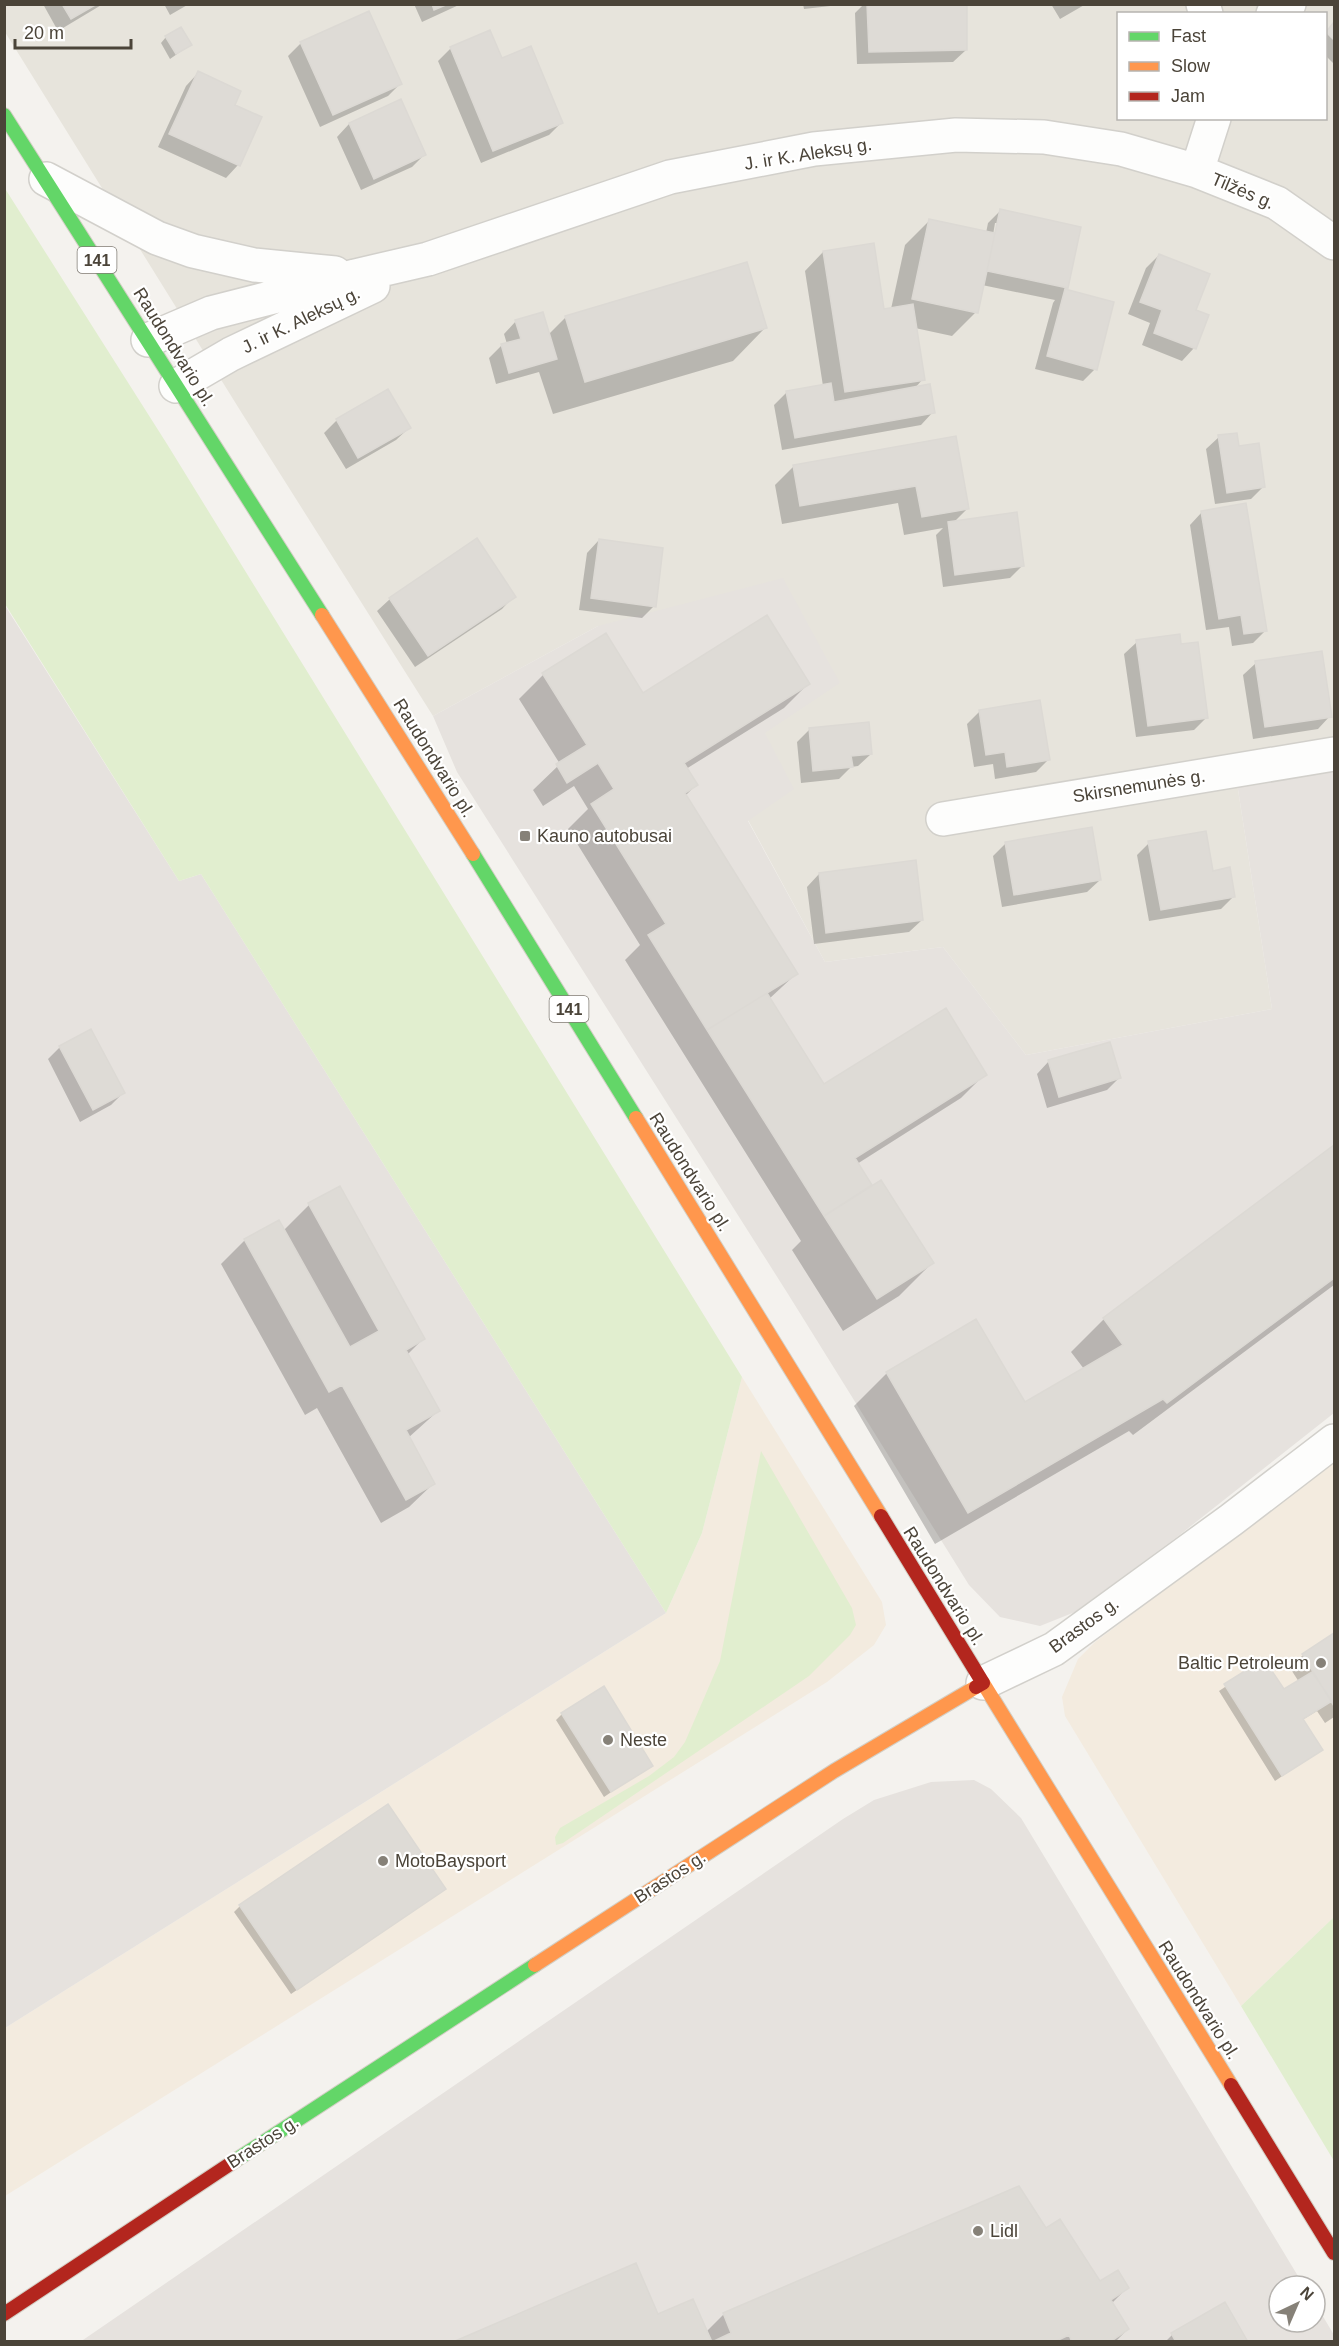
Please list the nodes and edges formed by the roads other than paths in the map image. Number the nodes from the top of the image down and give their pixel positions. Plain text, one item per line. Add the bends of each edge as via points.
1 (1289, 4) edge
2 (1276, 12) edge
3 (4, 115) edge
4 (1213, 120) edge
5 (1197, 171) junction
6 (46, 179) junction
7 (1335, 243) edge
8 (428, 259) junction
9 (355, 276) junction
10 (148, 340) junction
11 (176, 386) junction
12 (1335, 754) edge
13 (943, 819) dead end
14 (1335, 1441) edge
15 (983, 1683) junction
16 (1335, 2253) edge
17 (4, 2314) edge

1 - 2 street
3 - 6 main road, Raudondvario pl. / 141
4 - 5 street, Tilžės g.
5 - 7 street, Tilžės g. via 1277,203
5 - 8 street, J. ir K. Aleksų g. via 1121,149 1044,137 956,135 814,149 670,177
6 - 9 street, J. ir K. Aleksų g. via 157,238 193,251 254,265
6 - 10 main road, Raudondvario pl. / 141
8 - 9 street, J. ir K. Aleksų g.
8 - 11 street, J. ir K. Aleksų g. via 231,354
9 - 10 street, J. ir K. Aleksų g. via 211,313
10 - 11 main road, Raudondvario pl. / 141
11 - 15 main road, Raudondvario pl. / 141 via 450,816
12 - 13 street, Skirsnemunės g.
14 - 15 street, Brastos g. via 1054,1649
15 - 16 main road, Raudondvario pl. / 141
15 - 17 main road, Brastos g. via 906,1725 780,1806

